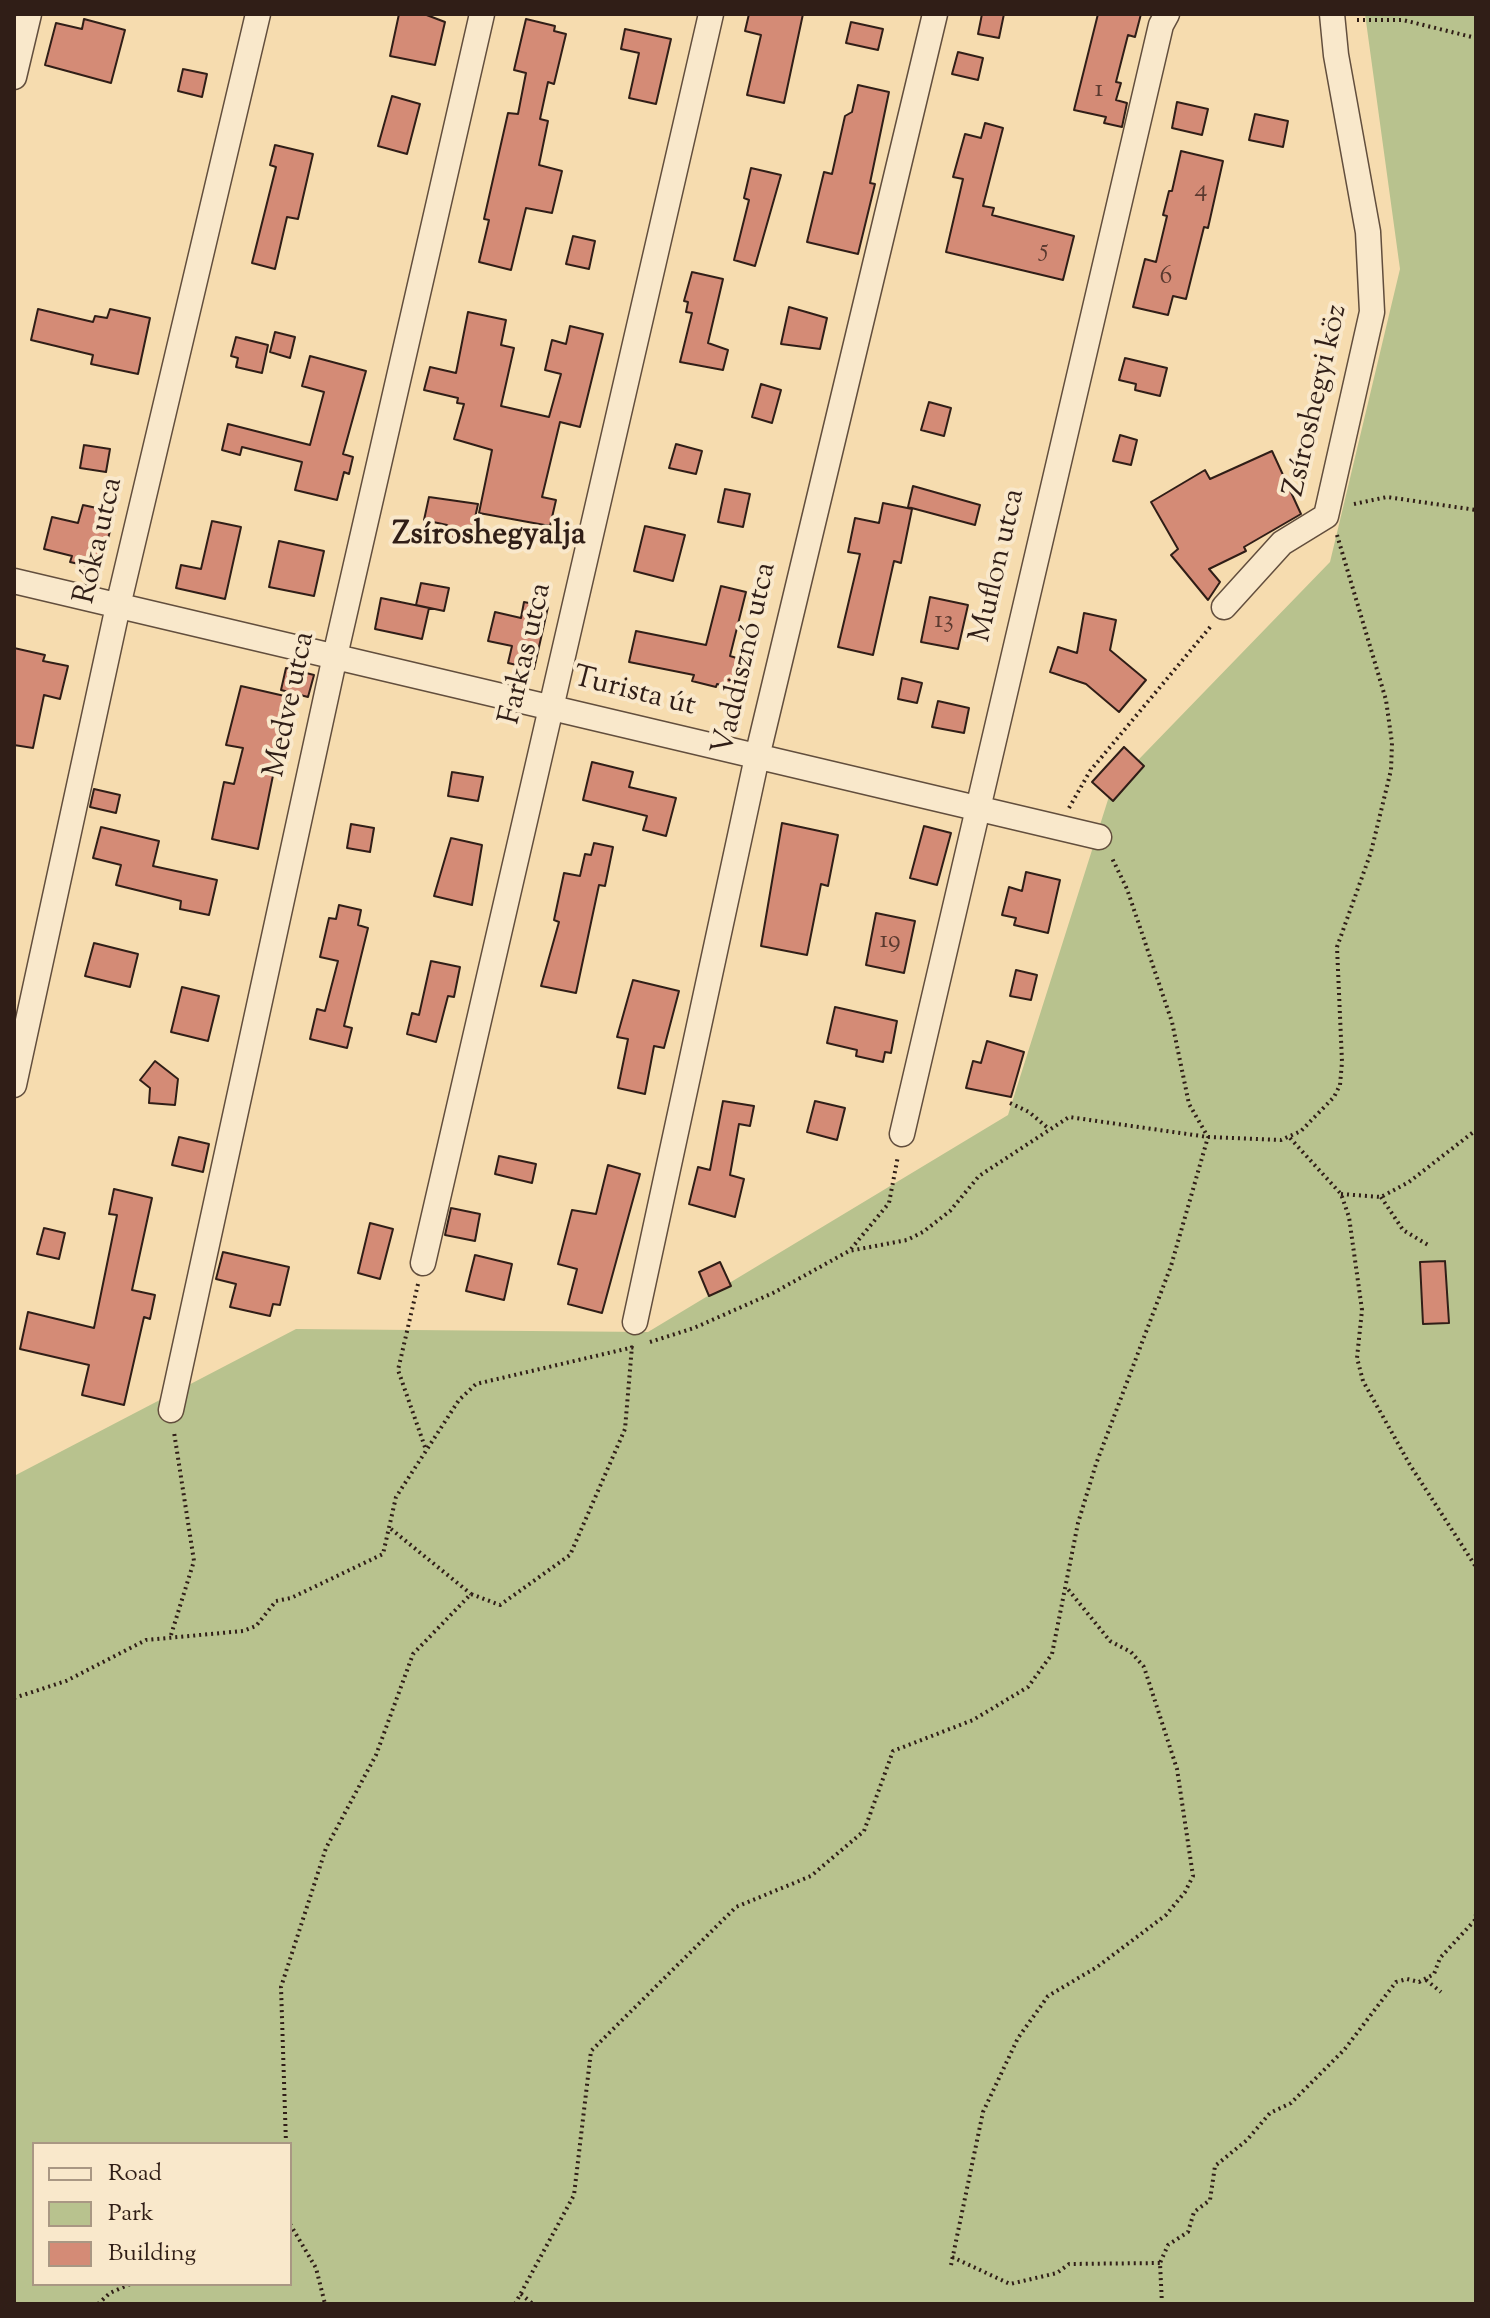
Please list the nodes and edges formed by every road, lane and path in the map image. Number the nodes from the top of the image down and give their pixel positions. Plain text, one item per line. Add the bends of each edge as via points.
1 (29, 14) edge
2 (258, 14) edge
3 (482, 14) edge
4 (711, 14) edge
5 (935, 14) edge
6 (1167, 14) edge
7 (1332, 17) edge
8 (1476, 38) edge
9 (14, 77) edge
10 (1476, 510) edge
11 (1327, 513) junction
12 (14, 581) edge
13 (118, 606) junction
14 (1224, 607) joint
15 (335, 656) junction
16 (549, 706) junction
17 (757, 757) junction
18 (976, 808) junction
19 (1058, 827) junction
20 (1099, 837) joint
21 (14, 1085) edge
22 (1010, 1103) dead end
23 (1049, 1129) junction
24 (1476, 1130) edge
25 (902, 1134) joint
26 (1208, 1137) junction
27 (1290, 1138) junction
28 (1341, 1194) junction
29 (1381, 1197) junction
30 (1428, 1245) dead end
31 (849, 1251) junction
32 (423, 1263) joint
33 (635, 1322) joint
34 (631, 1348) junction
35 (171, 1410) joint
36 (426, 1450) junction
37 (391, 1529) junction
38 (1476, 1567) edge
39 (1067, 1588) junction
40 (471, 1594) junction
41 (171, 1636) junction
42 (14, 1698) edge
43 (1476, 1914) edge
44 (1426, 1980) junction
45 (1441, 1992) dead end
46 (286, 2142) edge
47 (292, 2227) edge
48 (952, 2257) junction
49 (1160, 2263) junction
50 (951, 2265) dead end
51 (126, 2286) edge
52 (521, 2294) junction
53 (98, 2304) edge
54 (325, 2304) edge
55 (515, 2304) edge
56 (533, 2304) edge
57 (1162, 2304) edge

1 - 9 street
2 - 13 street, Róka utca
3 - 15 street, Medve utca
4 - 16 street, Farkas utca
5 - 17 street, Vaddisznó utca
6 - 18 street, Muflon utca
7 - 8 path via 1403,20
7 - 11 street, Zsíroshegyi köz via 1368,232 1374,302
10 - 11 path via 1387,497
11 - 14 street, Zsíroshegyi köz via 1282,543
11 - 27 path via 1346,554 1386,700 1392,755 1371,852 1336,955 1340,1085 1322,1111
12 - 13 street, Turista út
13 - 15 street, Turista út
13 - 21 street, Róka utca
14 - 19 path via 1190,656 1090,771
15 - 16 street, Turista út
15 - 35 street, Medve utca
16 - 17 street, Turista út
16 - 32 street, Farkas utca
17 - 18 street, Turista út
17 - 33 street, Vaddisznó utca
18 - 19 street, Turista út
18 - 25 street, Muflon utca
19 - 20 street, Turista út
20 - 26 path via 1127,889 1172,1022 1189,1104
22 - 23 path
23 - 26 path via 1069,1117
23 - 31 path via 979,1176 950,1211 923,1232
24 - 29 path
25 - 31 path via 889,1203
26 - 27 path
26 - 39 path via 1171,1266 1096,1464 1078,1523
27 - 28 path
28 - 29 path
28 - 38 path via 1358,1264 1362,1310 1357,1358 1363,1381
29 - 30 path via 1403,1230
31 - 34 path via 720,1316
32 - 36 path via 398,1370
33 - 34 path
34 - 36 path via 476,1384
34 - 40 path via 625,1429 570,1555 500,1605
35 - 41 path via 194,1561
36 - 37 path via 396,1497
37 - 40 path
37 - 41 path via 383,1554 276,1601 256,1626
39 - 48 path via 1110,1641 1131,1652 1144,1667 1177,1769 1193,1876 1166,1915 1048,1996 1018,2038 983,2112
39 - 52 path via 1052,1654 1028,1687 973,1720 893,1751 864,1831 811,1876 736,1907 591,2051 574,2195
40 - 46 path via 413,1654 376,1755 326,1848 281,1987
41 - 42 path via 146,1640 66,1681
43 - 44 path
44 - 45 path
44 - 49 path via 1396,1982 1344,2050 1215,2166 1210,2200 1194,2212 1188,2232 1168,2245
47 - 54 path via 316,2268
48 - 49 path via 1010,2284 1057,2273 1069,2264
48 - 50 path
49 - 57 path
51 - 53 path
52 - 55 path
52 - 56 path

